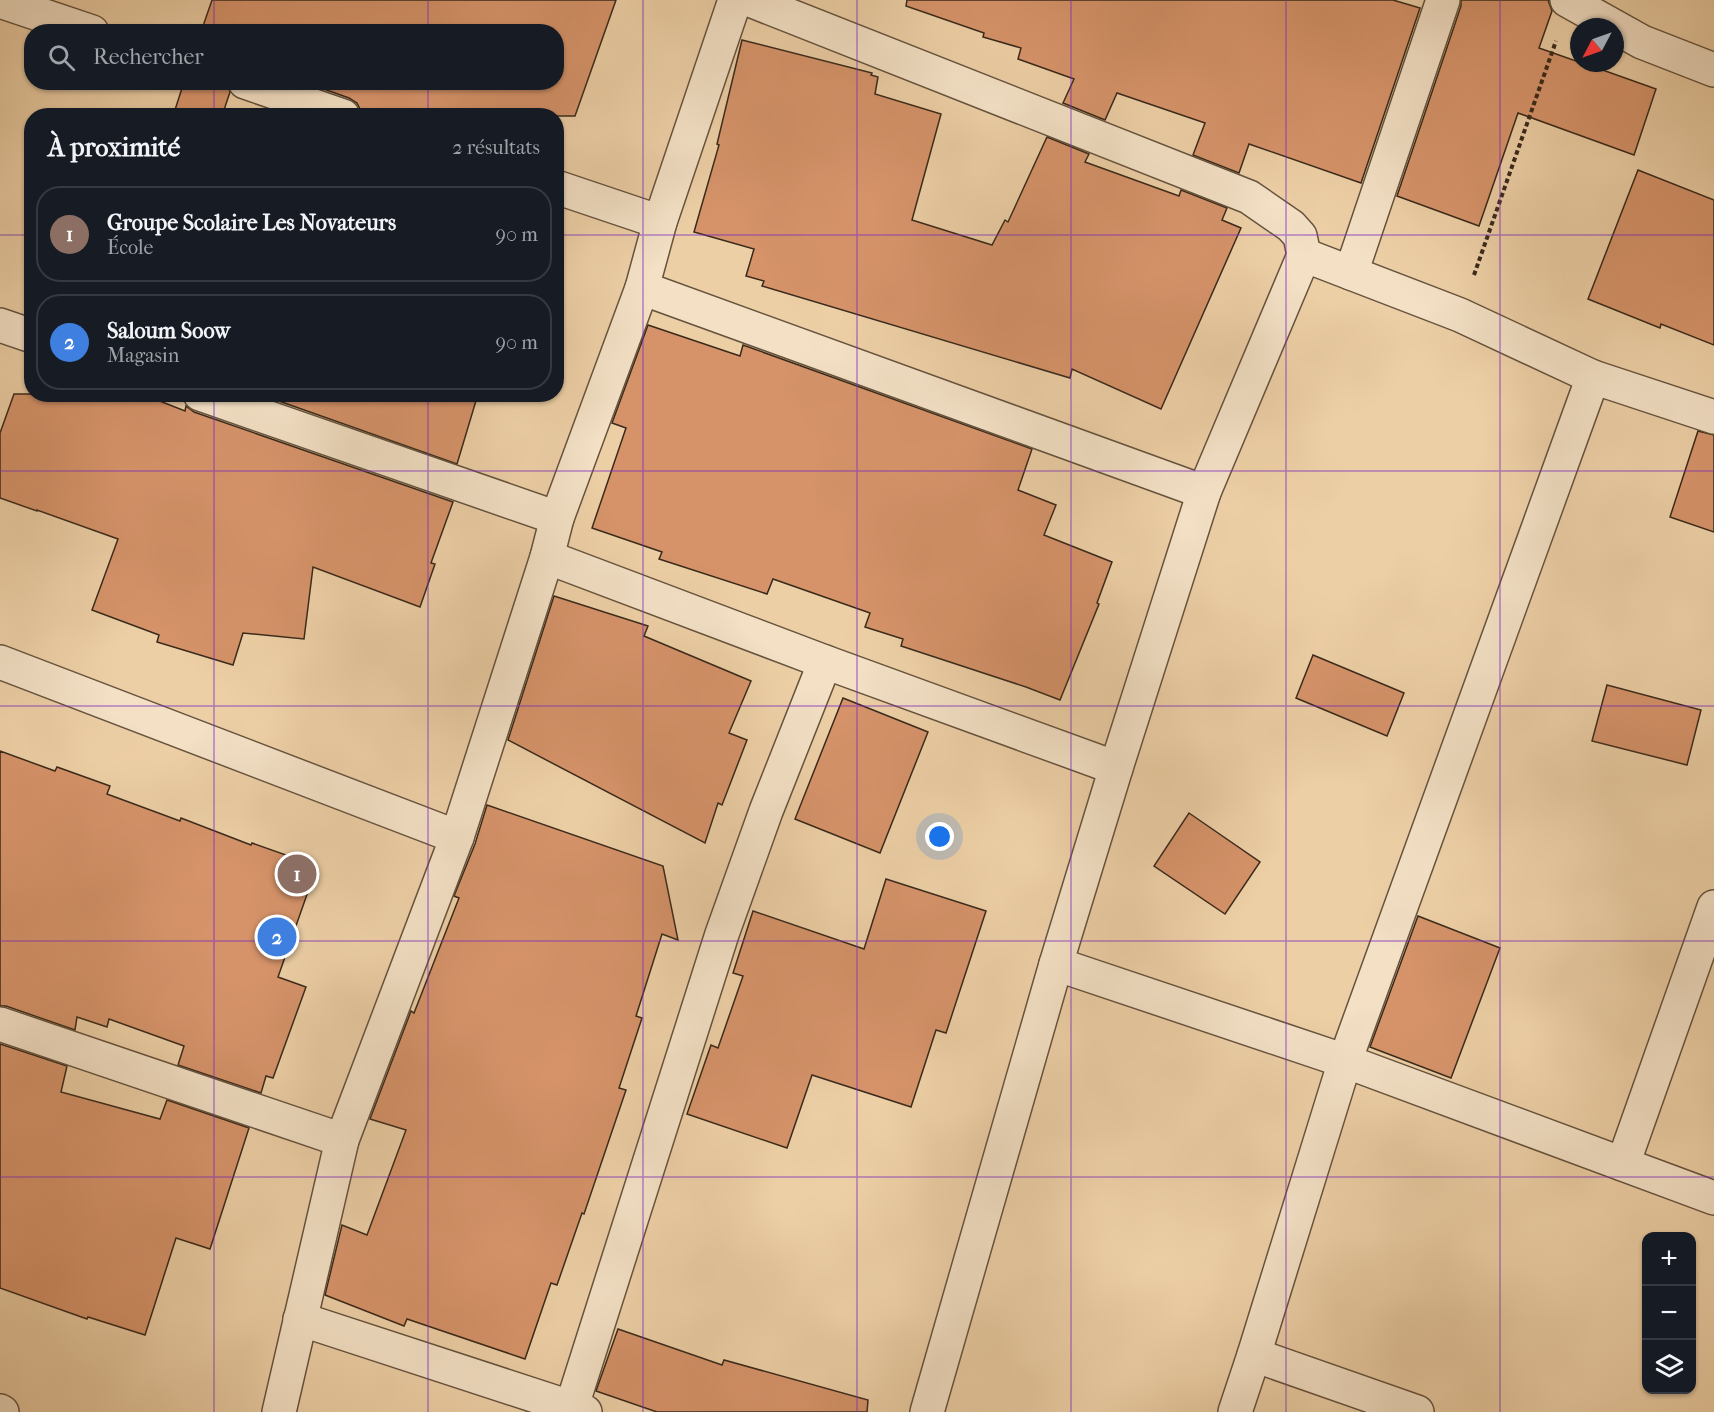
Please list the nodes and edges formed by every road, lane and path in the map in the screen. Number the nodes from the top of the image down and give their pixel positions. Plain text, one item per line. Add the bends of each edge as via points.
1 (735, 0) edge
2 (750, 0) edge
3 (1443, 0) edge
4 (0, 1) edge
5 (1568, 1) edge
6 (68, 24) edge
7 (1714, 70) edge
8 (268, 90) edge
9 (320, 108) edge
10 (564, 190) edge
11 (660, 222) junction
12 (1304, 255) junction
13 (1351, 273) junction
14 (642, 288) junction
15 (1460, 315) junction
16 (0, 326) edge
17 (24, 334) edge
18 (1593, 377) junction
19 (223, 402) edge
20 (1714, 417) edge
21 (1204, 492) junction
22 (557, 518) junction
23 (547, 557) junction
24 (0, 662) edge
25 (825, 662) junction
26 (1116, 768) junction
27 (457, 837) junction
28 (1714, 907) edge
29 (1056, 964) junction
30 (0, 1024) edge
31 (1345, 1061) junction
32 (342, 1140) junction
33 (1623, 1164) junction
34 (1714, 1198) edge
35 (300, 1319) junction
36 (1254, 1355) junction
37 (576, 1410) edge
38 (279, 1412) edge
39 (927, 1412) edge
40 (1235, 1412) edge
41 (1418, 1412) edge

1 - 11 street
2 - 12 street via 1249,197 1291,225 1300,236
3 - 13 street
4 - 6 street
5 - 7 street via 1642,42
5 - 15 path
8 - 9 street
10 - 11 street
11 - 14 street
12 - 13 street
12 - 21 street
13 - 15 street
14 - 21 street
14 - 22 street
15 - 18 street
16 - 17 street
18 - 20 street
18 - 31 street
19 - 22 street
21 - 26 street
22 - 23 street
23 - 25 street
23 - 27 street
24 - 27 street
25 - 26 street
25 - 37 street via 722,934
26 - 29 street
27 - 32 street
28 - 33 street
29 - 31 street
29 - 39 street
30 - 32 street
31 - 33 street
31 - 36 street
32 - 35 street
33 - 34 street
35 - 37 street
35 - 38 street
36 - 40 street
36 - 41 street

